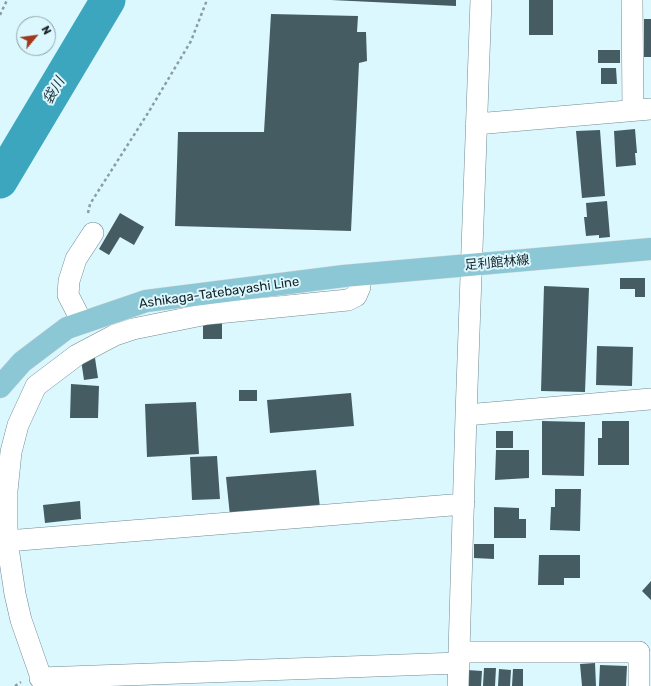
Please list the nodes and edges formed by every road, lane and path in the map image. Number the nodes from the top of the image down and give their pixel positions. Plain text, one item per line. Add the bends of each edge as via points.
1 (7, 0) edge
2 (207, 0) edge
3 (481, 0) edge
4 (632, 0) edge
5 (0, 14) edge
6 (642, 109) edge
7 (476, 124) junction
8 (93, 233) joint
9 (651, 249) edge
10 (472, 266) junction
11 (359, 275) junction
12 (82, 322) junction
13 (0, 387) edge
14 (651, 399) edge
15 (466, 415) junction
16 (464, 504) junction
17 (7, 541) junction
18 (460, 658) junction
19 (34, 682) edge
20 (15, 686) edge
21 (458, 686) edge
22 (639, 686) edge

1 - 5 path
2 - 8 path via 190,41 90,204 89,224
3 - 7 street
4 - 6 street
6 - 7 street
7 - 10 street
8 - 12 street via 76,259 69,281 68,295
9 - 10 main road, 足利館林線
10 - 11 main road, 足利館林線
10 - 15 street
11 - 12 main road, 足利館林線 via 146,301
11 - 17 street via 360,287 356,296 348,300 207,314 153,324 115,335 77,355 36,386 18,425 11,452 7,491
12 - 13 main road via 67,328 22,362
14 - 15 street
15 - 16 street
16 - 17 street
16 - 18 street
17 - 19 street via 16,601
18 - 19 street
18 - 21 street
18 - 22 street via 639,652
19 - 20 path

